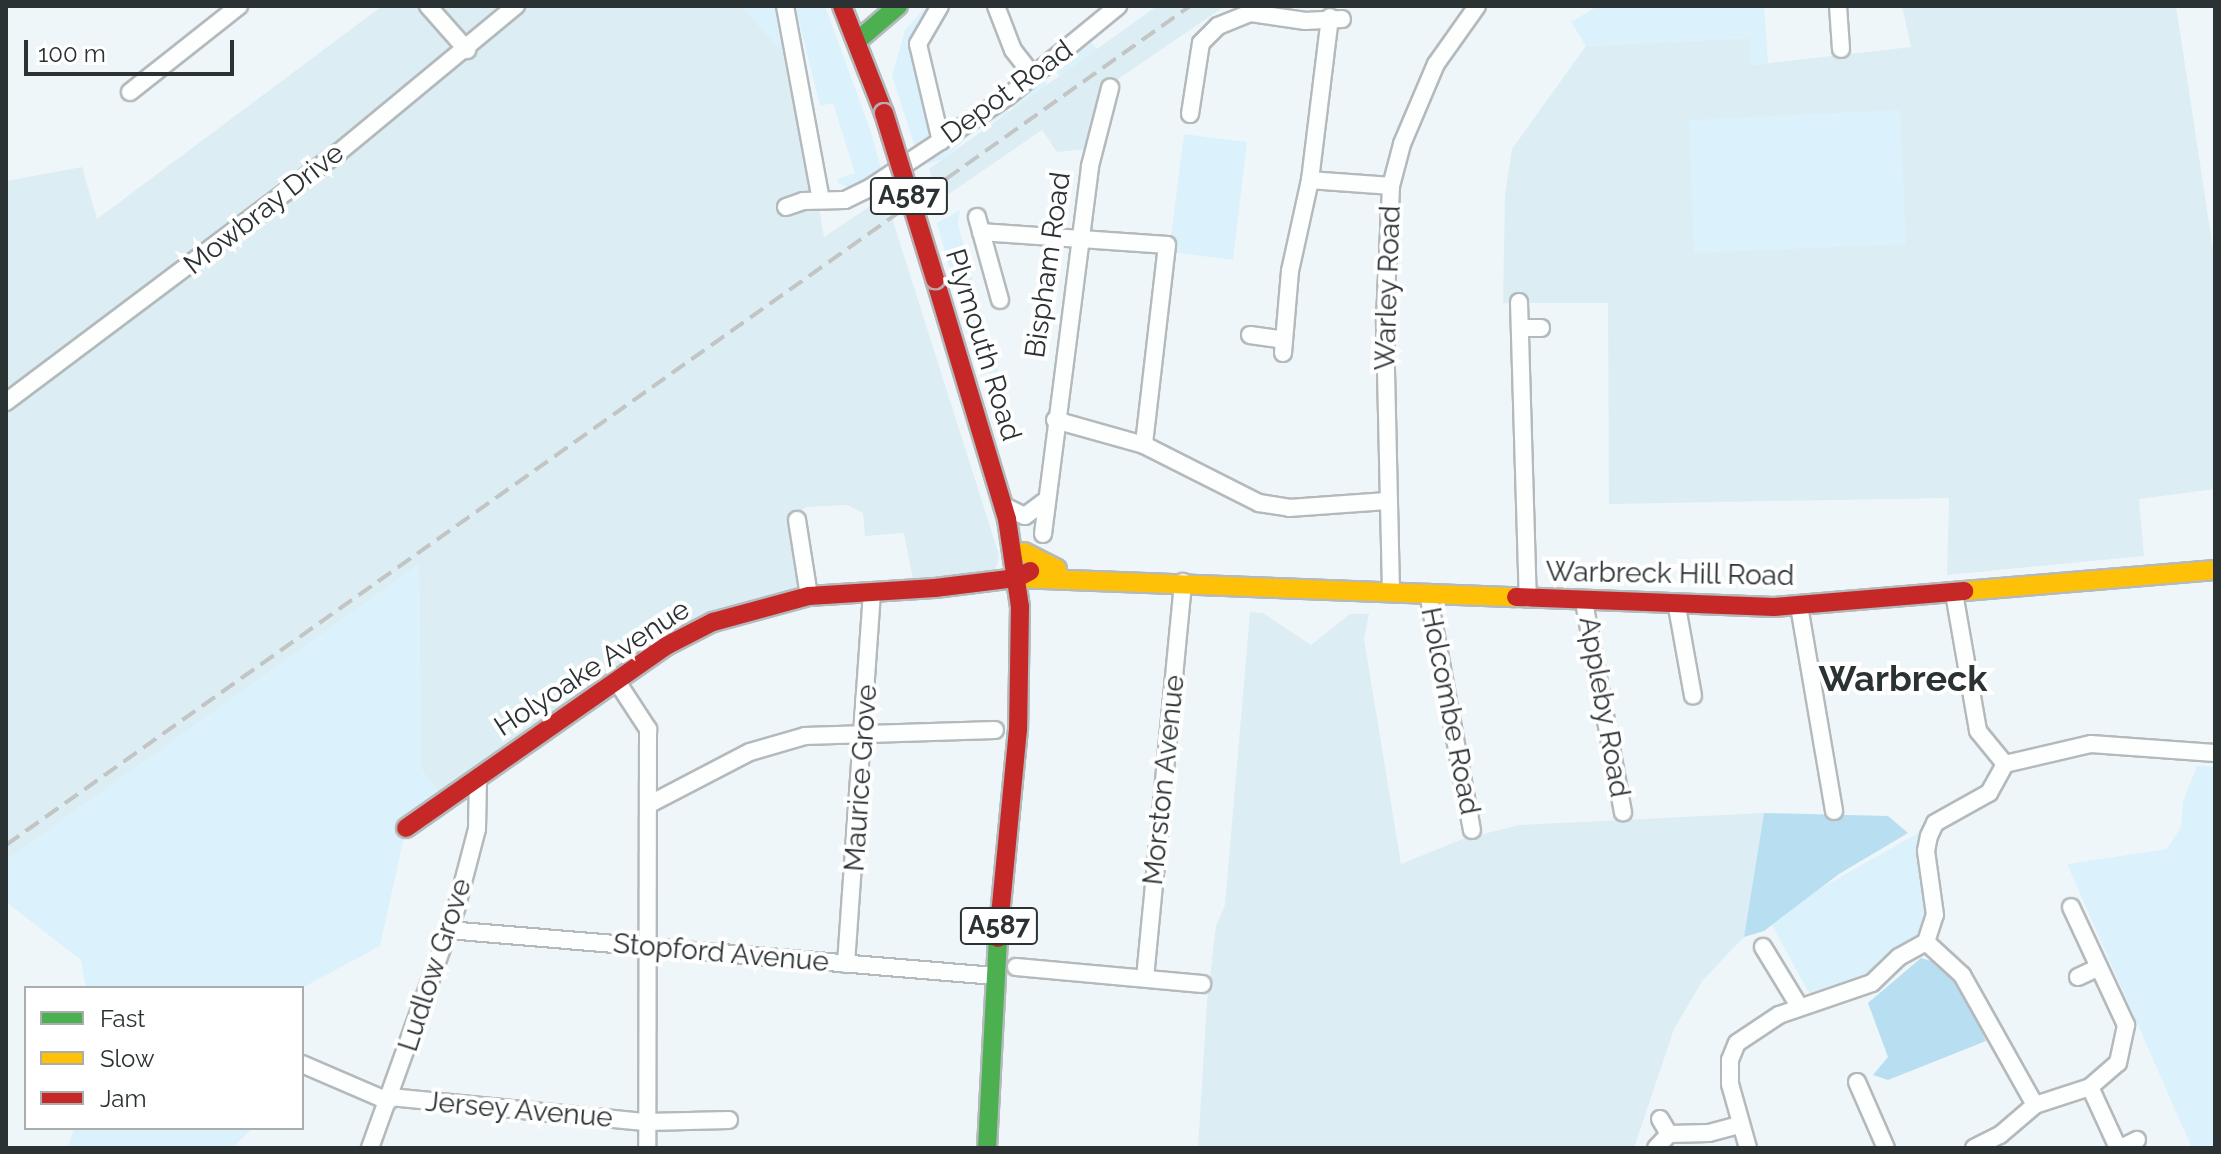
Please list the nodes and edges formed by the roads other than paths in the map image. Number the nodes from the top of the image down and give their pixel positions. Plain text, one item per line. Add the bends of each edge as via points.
1 (239, 6) edge
2 (428, 6) edge
3 (516, 6) edge
4 (785, 6) edge
5 (842, 6) edge
6 (898, 6) edge
7 (940, 6) edge
8 (996, 6) edge
9 (1118, 6) edge
10 (1477, 6) edge
11 (1838, 6) edge
12 (1253, 10) edge
13 (882, 23) junction
14 (857, 41) junction
15 (1841, 49) dead end
16 (467, 50) junction
17 (1196, 60) junction
18 (1214, 63) dead end
19 (869, 68) junction
20 (1031, 73) junction
21 (1110, 88) dead end
22 (130, 92) dead end
23 (1190, 114) dead end
24 (941, 141) junction
25 (1310, 180) junction
26 (1391, 186) junction
27 (821, 200) junction
28 (786, 207) dead end
29 (1080, 240) junction
30 (1000, 300) dead end
31 (1519, 302) dead end
32 (1520, 328) junction
33 (1541, 328) dead end
34 (1250, 335) dead end
35 (6, 402) edge
36 (1055, 420) junction
37 (1144, 445) junction
38 (1046, 500) junction
39 (1387, 501) junction
40 (1004, 512) junction
41 (797, 520) dead end
42 (1043, 534) dead end
43 (1024, 552) junction
44 (1057, 569) junction
45 (2215, 570) edge
46 (1028, 577) junction
47 (1123, 580) junction
48 (1183, 582) junction
49 (1391, 591) junction
50 (872, 593) junction
51 (1428, 593) junction
52 (1954, 593) junction
53 (809, 596) junction
54 (1528, 599) junction
55 (1584, 602) junction
56 (1799, 606) junction
57 (1677, 607) junction
58 (616, 680) junction
59 (1693, 696) dead end
60 (995, 730) dead end
61 (866, 733) junction
62 (2215, 753) edge
63 (2005, 764) junction
64 (478, 777) junction
65 (648, 805) junction
66 (1834, 811) dead end
67 (1623, 812) dead end
68 (406, 828) dead end
69 (1472, 830) dead end
70 (2071, 907) dead end
71 (448, 930) junction
72 (1926, 942) junction
73 (647, 947) junction
74 (1763, 947) dead end
75 (846, 964) junction
76 (1016, 967) dead end
77 (2099, 967) junction
78 (995, 976) junction
79 (2078, 977) dead end
80 (1145, 978) junction
81 (1202, 984) dead end
82 (1799, 1006) junction
83 (304, 1065) edge
84 (1857, 1082) dead end
85 (2090, 1087) junction
86 (389, 1099) junction
87 (2035, 1105) junction
88 (1660, 1119) dead end
89 (729, 1120) dead end
90 (647, 1122) junction
91 (1738, 1125) junction
92 (1669, 1134) junction
93 (2137, 1140) dead end
94 (370, 1148) edge
95 (647, 1148) edge
96 (987, 1148) edge
97 (1656, 1148) edge
98 (1748, 1148) edge
99 (1886, 1148) edge
100 (1974, 1148) edge
101 (2120, 1148) edge

1 - 22 street
2 - 16 street
3 - 16 street, Mowbray Drive
4 - 27 street
5 - 14 main road, Plymouth Road / A587
6 - 13 main road
7 - 24 street via 918,44
8 - 20 street via 1013,50
9 - 20 street, Depot Road via 1098,27
10 - 26 street, Warley Road via 1436,64 1402,144
11 - 15 street
12 - 17 street via 1207,34
12 - 25 street via 1305,21 1336,18
13 - 14 main road
13 - 19 main road
14 - 19 main road, Plymouth Road / A587
16 - 35 street, Mowbray Drive
17 - 18 street
17 - 23 street
19 - 40 main road, Plymouth Road / A587, bridge
20 - 24 street, Depot Road via 1007,97
21 - 29 street, Bispham Road via 1090,166
24 - 27 street, Depot Road via 868,189 845,200
25 - 26 street
25 - 34 street via 1294,244 1284,346
26 - 39 street, Warley Road via 1385,269
27 - 28 street, Depot Road
29 - 30 street via 979,224
29 - 36 street, Bispham Road
29 - 37 street via 1167,245
31 - 32 street
32 - 33 street
32 - 54 street
36 - 37 street
36 - 38 street, Bispham Road
37 - 39 street via 1259,503 1289,508
38 - 40 street via 1025,516
38 - 42 street, Bispham Road
39 - 49 street, Warley Road
40 - 43 main road, Plymouth Road / A587
40 - 46 main road, Plymouth Road / A587
41 - 53 street
43 - 44 main road
43 - 46 main road, Plymouth Road / A587
44 - 46 main road, Warbreck Hill Road
44 - 47 main road, Warbreck Hill Road
45 - 52 main road, Warbreck Hill Road
46 - 47 main road, Warbreck Hill Road
46 - 50 main road, Holyoake Avenue
46 - 78 main road, A587
47 - 48 main road, Warbreck Hill Road
48 - 49 main road, Warbreck Hill Road
48 - 80 street, Morston Avenue
49 - 51 main road, Warbreck Hill Road
50 - 53 main road, Holyoake Avenue
50 - 61 street, Maurice Grove
51 - 54 main road, Warbreck Hill Road
51 - 69 street, Holcombe Road
52 - 56 main road, Warbreck Hill Road
52 - 63 street via 1978,731
53 - 58 main road, Holyoake Avenue via 712,622
54 - 55 main road, Warbreck Hill Road
55 - 57 main road, Warbreck Hill Road
55 - 67 street, Appleby Road
56 - 57 main road, Warbreck Hill Road
56 - 66 street
57 - 59 street
58 - 64 main road, Holyoake Avenue
58 - 65 street via 648,729
60 - 61 street
61 - 65 street via 805,736 750,752
61 - 75 street, Maurice Grove
62 - 63 street via 2091,744
63 - 72 street via 1989,793 1935,823 1929,836 1935,915
64 - 68 main road, Holyoake Avenue
64 - 71 street, Ludlow Grove via 477,829
65 - 73 street
70 - 77 street
71 - 73 street, Stopford Avenue
71 - 86 street, Ludlow Grove
72 - 82 street via 1899,957 1872,983
72 - 87 street via 1962,975
73 - 75 street, Stopford Avenue
73 - 90 street
74 - 82 street
75 - 78 street, Stopford Avenue
76 - 80 street
77 - 79 street
77 - 85 street via 2127,1037 2115,1069
78 - 96 main road, A587
80 - 81 street
82 - 91 street via 1751,1030 1733,1050 1730,1084
83 - 86 street, Jersey Avenue
84 - 99 street
85 - 87 street
85 - 101 street
86 - 90 street, Jersey Avenue
86 - 94 street, Ludlow Grove
87 - 100 street via 2000,1135
88 - 92 street
89 - 90 street, Jersey Avenue
90 - 95 street
91 - 92 street via 1709,1133
91 - 98 street
92 - 97 street
93 - 101 street

